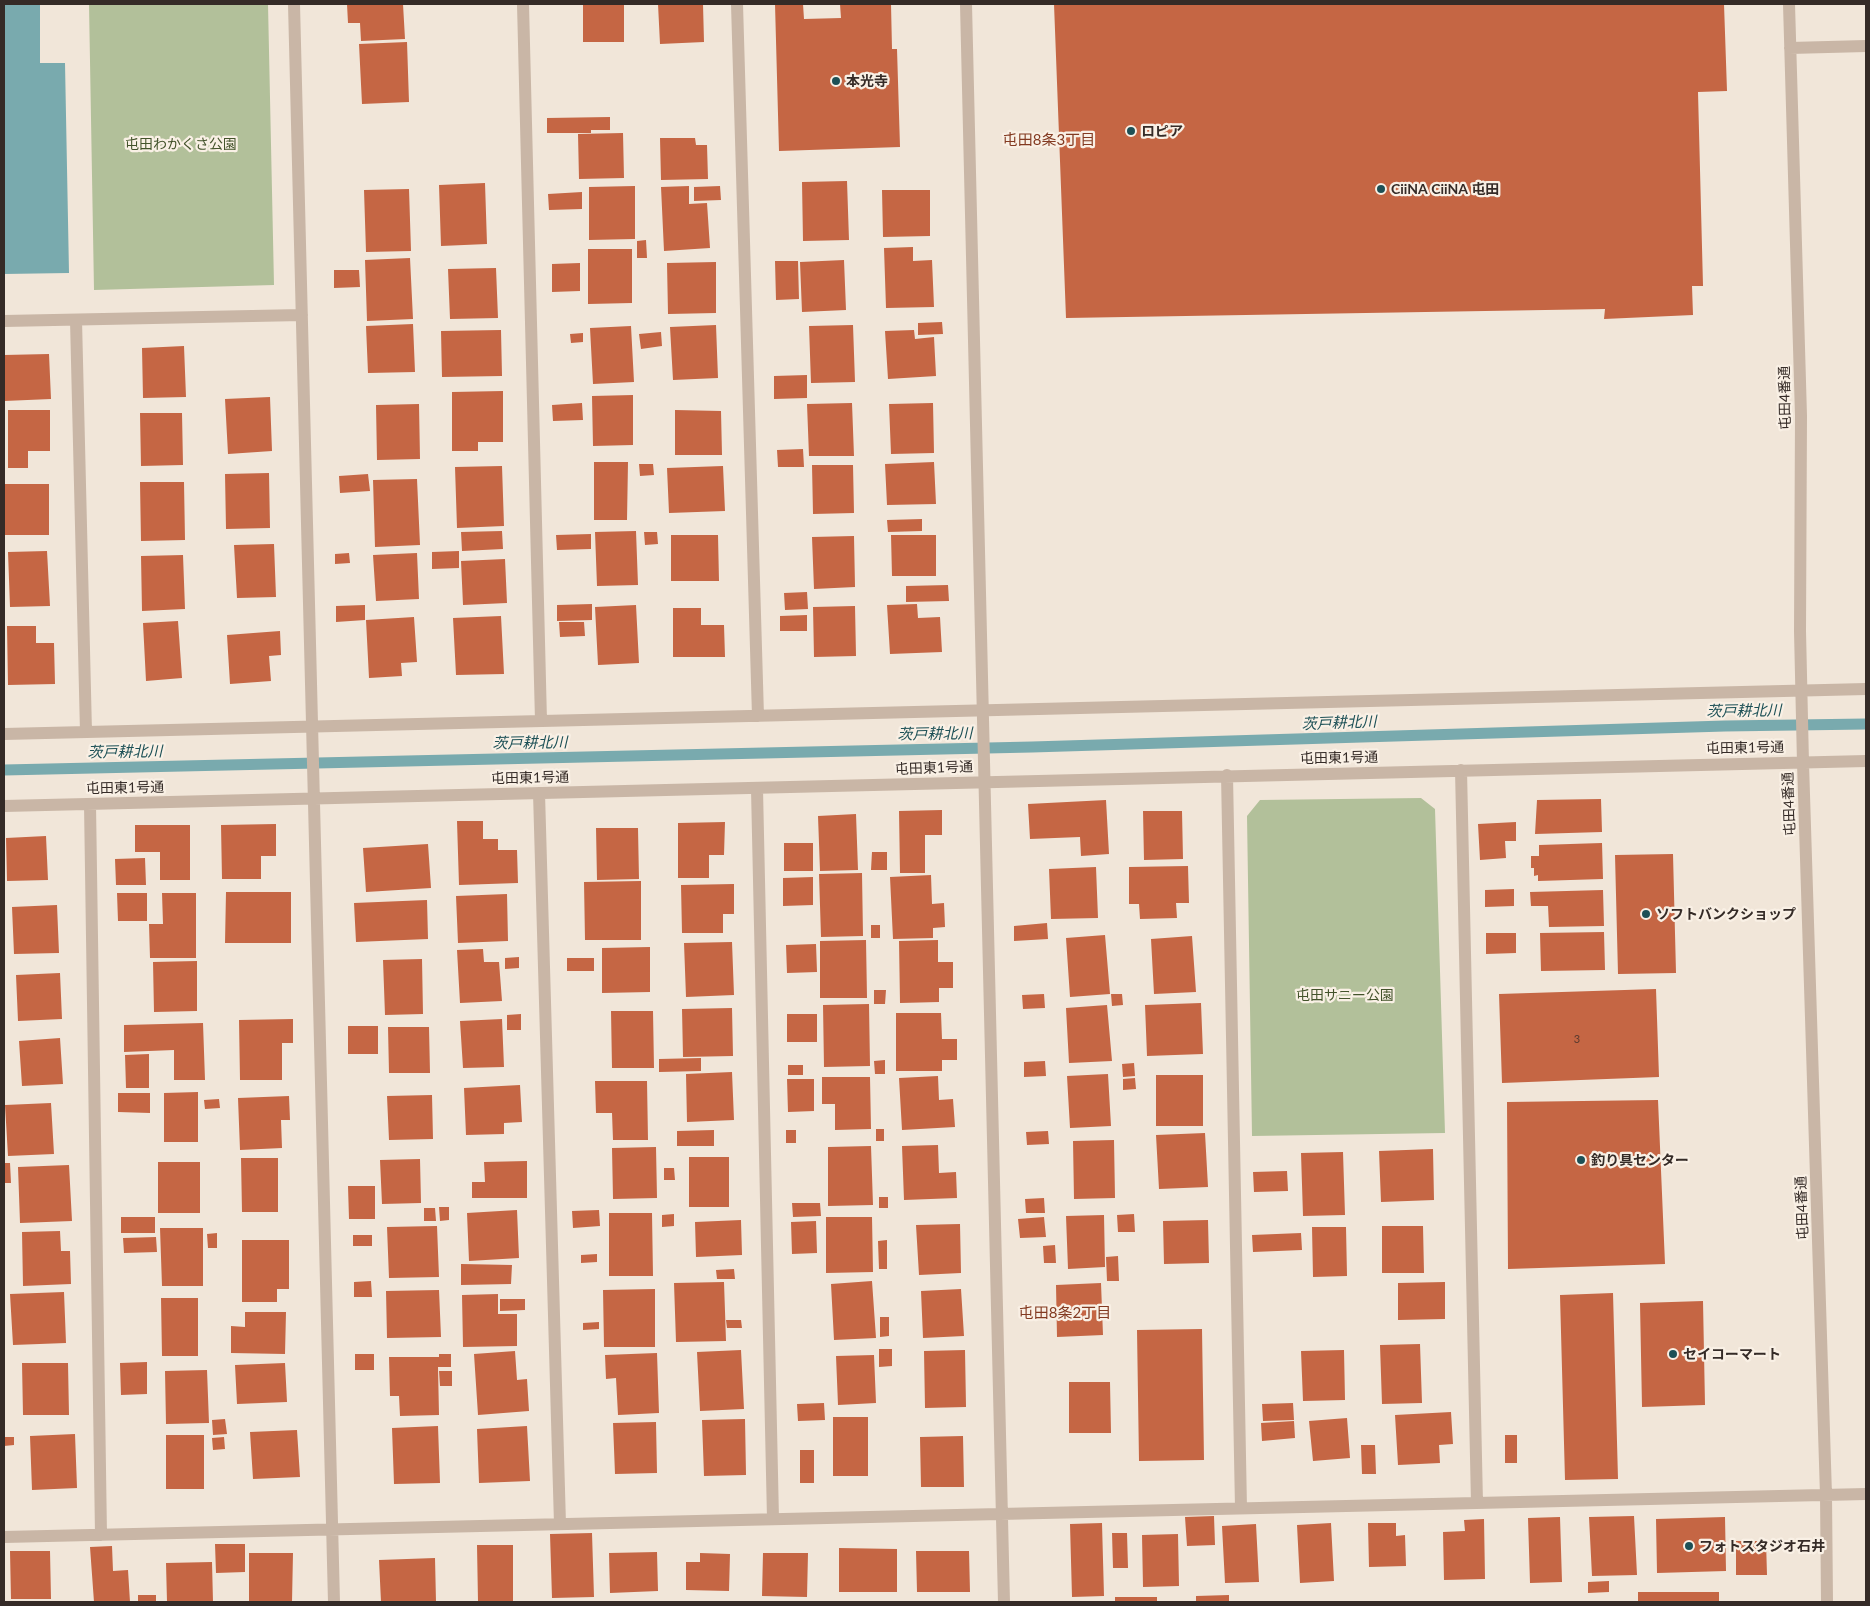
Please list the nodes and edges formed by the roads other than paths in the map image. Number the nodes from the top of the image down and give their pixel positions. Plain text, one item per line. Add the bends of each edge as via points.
1 (294, 4) edge
2 (523, 4) edge
3 (737, 4) edge
4 (966, 4) edge
5 (1789, 4) edge
6 (1866, 46) edge
7 (1790, 48) junction
8 (302, 315) junction
9 (76, 320) junction
10 (4, 321) edge
11 (1866, 689) edge
12 (1802, 691) junction
13 (984, 710) junction
14 (758, 716) junction
15 (541, 721) junction
16 (312, 726) junction
17 (86, 732) junction
18 (4, 734) edge
19 (1866, 761) edge
20 (1803, 763) junction
21 (1461, 770) junction
22 (1227, 776) junction
23 (986, 781) junction
24 (758, 789) junction
25 (539, 793) junction
26 (314, 798) junction
27 (90, 804) junction
28 (4, 806) edge
29 (1866, 1494) edge
30 (1826, 1495) junction
31 (1477, 1503) junction
32 (1241, 1508) junction
33 (1002, 1514) junction
34 (773, 1519) junction
35 (560, 1524) junction
36 (332, 1529) junction
37 (101, 1535) junction
38 (4, 1537) edge
39 (334, 1602) edge
40 (1004, 1602) edge
41 (1827, 1602) edge

1 - 8 street
2 - 15 street
3 - 14 street
4 - 13 street
5 - 7 street, 屯田4番通
6 - 7 street
7 - 12 street, 屯田4番通 via 1801,416
8 - 9 street
8 - 16 street
9 - 10 street
9 - 17 street
11 - 12 street
12 - 13 street
12 - 20 street, 屯田4番通
13 - 14 street
13 - 23 street
14 - 15 street
15 - 16 street
16 - 17 street
16 - 26 street
17 - 18 street
19 - 20 street, 屯田東1号通
20 - 21 street, 屯田東1号通
20 - 30 street, 屯田4番通
21 - 22 street, 屯田東1号通
21 - 31 street
22 - 23 street, 屯田東1号通
22 - 32 street
23 - 24 street, 屯田東1号通
23 - 33 street
24 - 25 street, 屯田東1号通
24 - 34 street
25 - 26 street, 屯田東1号通
25 - 35 street
26 - 27 street, 屯田東1号通
26 - 36 street
27 - 28 street, 屯田東1号通
27 - 37 street
29 - 30 street
30 - 31 street
30 - 41 street, 屯田4番通
31 - 32 street
32 - 33 street
33 - 34 street
33 - 40 street
34 - 35 street
35 - 36 street
36 - 37 street
36 - 39 street
37 - 38 street

